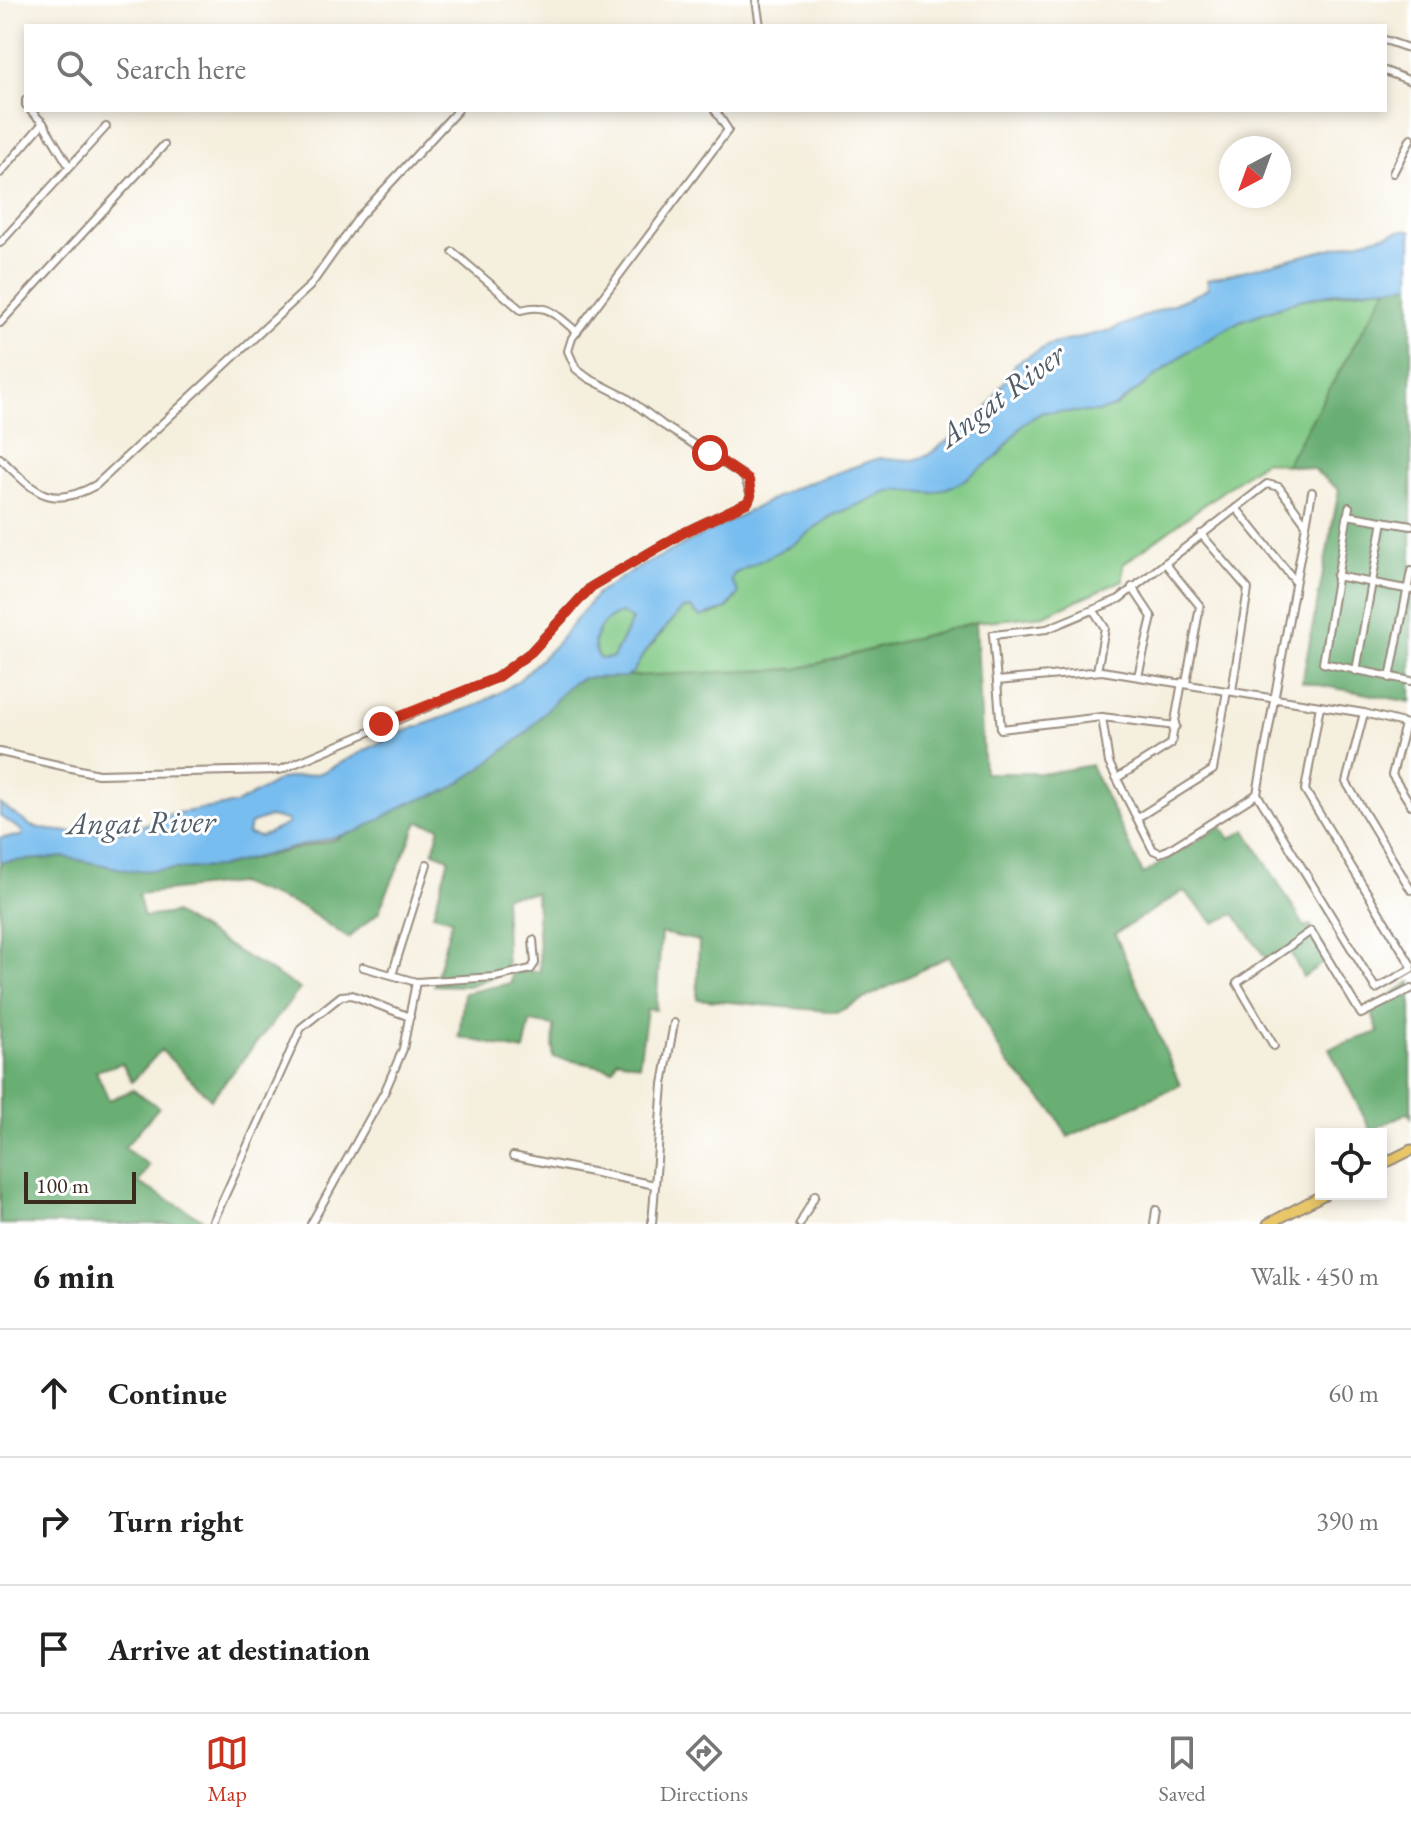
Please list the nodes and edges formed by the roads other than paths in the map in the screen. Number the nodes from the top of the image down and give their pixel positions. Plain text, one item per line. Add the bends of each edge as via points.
1 (756, 0) edge
2 (760, 24) edge
3 (1387, 41) edge
4 (1411, 49) edge
5 (1387, 72) edge
6 (1411, 81) edge
7 (32, 112) edge
8 (456, 112) edge
9 (716, 112) edge
10 (43, 123) junction
11 (106, 127) dead end
12 (1411, 138) edge
13 (164, 145) dead end
14 (69, 166) junction
15 (0, 173) edge
16 (1393, 173) dead end
17 (0, 243) edge
18 (453, 252) dead end
19 (0, 323) edge
20 (577, 332) junction
21 (0, 458) edge
22 (1312, 492) dead end
23 (1236, 508) junction
24 (1383, 521) junction
25 (1306, 524) junction
26 (1411, 526) edge
27 (1201, 534) junction
28 (1165, 563) junction
29 (1411, 571) edge
30 (1336, 576) junction
31 (1295, 581) junction
32 (1372, 583) junction
33 (1132, 587) junction
34 (1409, 590) edge
35 (1094, 611) junction
36 (1097, 671) junction
37 (1356, 671) junction
38 (1138, 676) junction
39 (1390, 678) junction
40 (997, 681) junction
41 (1411, 681) edge
42 (1184, 683) junction
43 (1229, 691) junction
44 (1275, 698) junction
45 (1320, 706) junction
46 (1364, 713) junction
47 (1102, 717) junction
48 (1408, 724) edge
49 (1176, 726) junction
50 (0, 752) edge
51 (1117, 778) junction
52 (1257, 794) junction
53 (1411, 805) edge
54 (1137, 818) junction
55 (427, 864) dead end
56 (1411, 890) edge
57 (533, 940) dead end
58 (363, 967) dead end
59 (1411, 967) edge
60 (392, 975) junction
61 (416, 982) junction
62 (1411, 989) edge
63 (410, 1017) junction
64 (674, 1023) dead end
65 (1274, 1046) dead end
66 (1411, 1150) edge
67 (513, 1156) dead end
68 (1387, 1162) edge
69 (655, 1185) junction
70 (815, 1195) dead end
71 (1315, 1199) edge
72 (1156, 1210) dead end
73 (212, 1224) edge
74 (311, 1224) edge
75 (652, 1224) edge
76 (800, 1224) edge
77 (1154, 1224) edge
78 (1268, 1224) edge

1 - 2 street
3 - 4 street
5 - 6 street
7 - 10 street
8 - 21 street via 359,217 310,286 96,485 76,497 41,495
9 - 20 street via 728,130
10 - 14 street
10 - 15 street
11 - 14 street
12 - 16 street
13 - 19 street
14 - 17 street
18 - 20 street via 521,310 545,307
20 - 50 street via 568,351 576,369 744,476 751,495 748,502 591,587 531,652 496,678 280,770 98,774
22 - 25 street
23 - 25 street via 1272,483
23 - 27 street
23 - 31 street
24 - 26 street
24 - 30 street via 1348,511
24 - 32 street
25 - 31 street
27 - 28 street
27 - 43 street via 1248,589
28 - 33 street
28 - 42 street via 1200,606
29 - 34 street
30 - 32 street
30 - 37 street via 1322,660
31 - 44 street
32 - 34 street
32 - 37 street
33 - 35 street
33 - 38 street via 1152,617
34 - 39 street
35 - 36 street via 1105,628
35 - 40 street via 1047,629 993,635
36 - 38 street
36 - 40 street
37 - 39 street
38 - 42 street
39 - 41 street
40 - 47 street via 1001,729
42 - 43 street
42 - 49 street
43 - 44 street
43 - 54 street via 1213,770
44 - 45 street
44 - 52 street
45 - 46 street
45 - 59 street via 1305,790
46 - 48 street
46 - 56 street via 1346,782
47 - 49 street
47 - 51 street via 1109,763
48 - 53 street via 1392,775
49 - 51 street via 1171,744
51 - 54 street
52 - 54 street via 1160,853 1153,850
52 - 59 street via 1376,989
55 - 60 street
57 - 61 street via 531,969
58 - 60 street
60 - 61 street
61 - 63 street
62 - 65 street via 1361,1014 1311,931 1237,983
63 - 73 street via 352,995 341,996 301,1028
63 - 74 street via 385,1091
64 - 69 street
66 - 68 main road
67 - 69 street
69 - 75 street
70 - 76 street
71 - 78 main road
72 - 77 street

